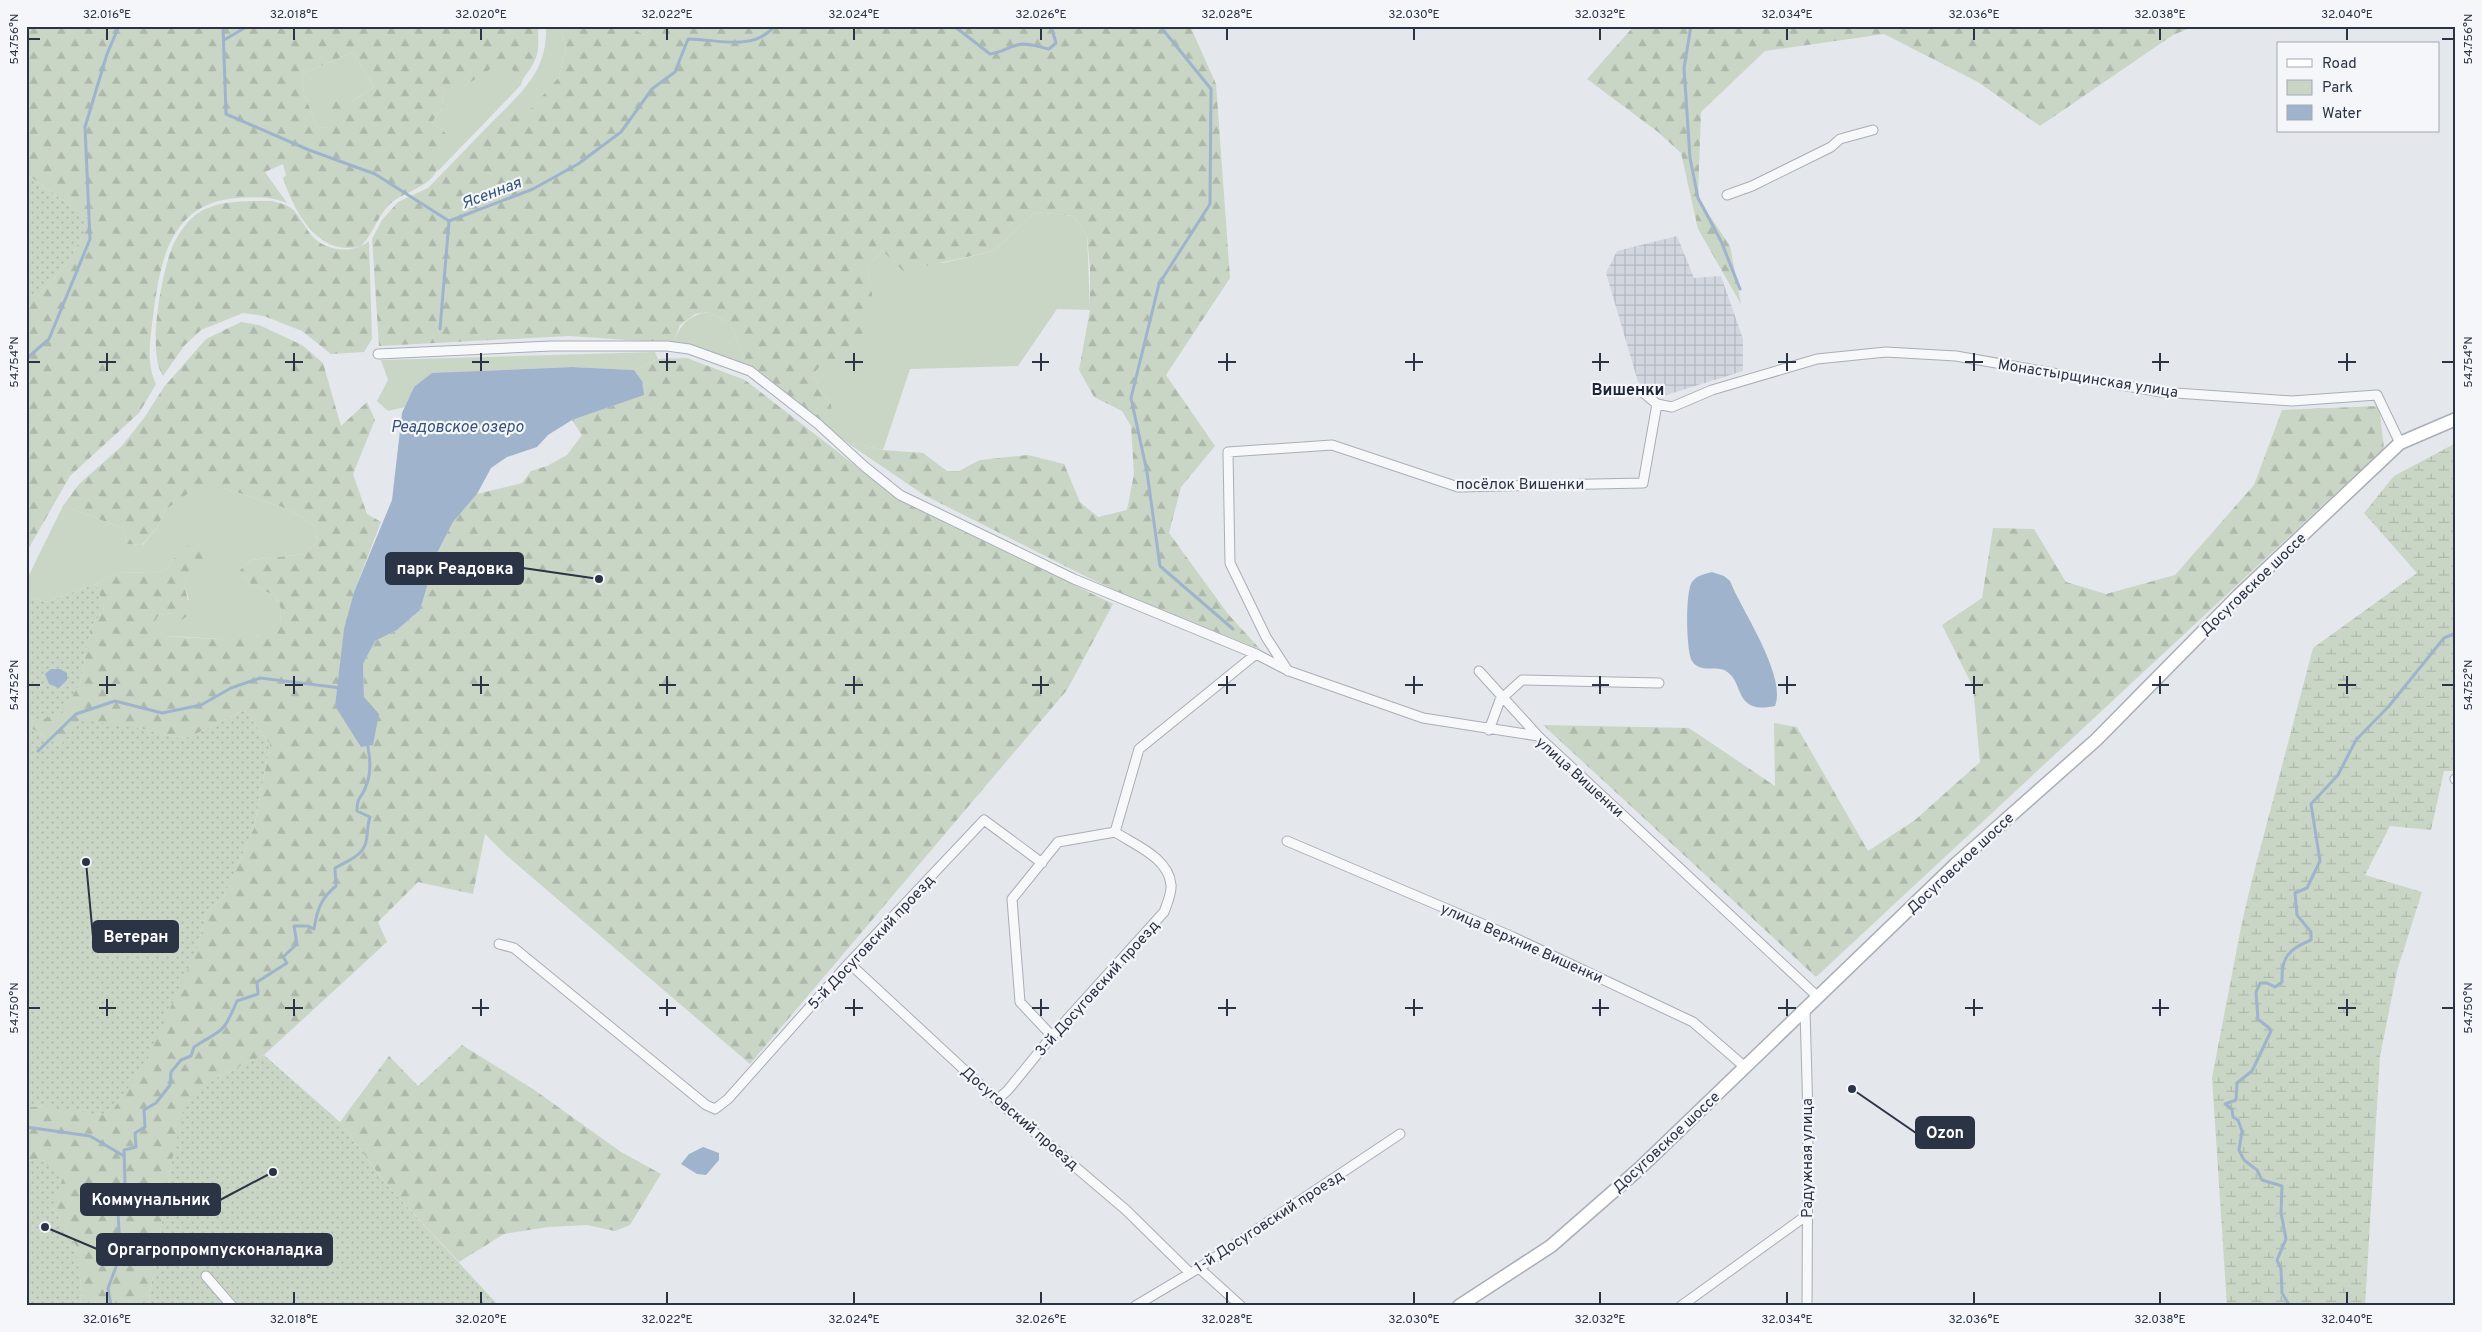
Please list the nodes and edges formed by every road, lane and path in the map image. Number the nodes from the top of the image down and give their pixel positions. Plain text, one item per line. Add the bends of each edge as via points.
1 (1873, 130) dead end
2 (1727, 195) dead end
3 (378, 354) dead end
4 (1640, 390) dead end
5 (1657, 404) junction
6 (2456, 418) edge
7 (2400, 443) junction
8 (1256, 654) junction
9 (1288, 671) junction
10 (1479, 672) dead end
11 (1658, 683) dead end
12 (1502, 698) junction
13 (1489, 730) junction
14 (1539, 737) junction
15 (1115, 832) junction
16 (1287, 840) dead end
17 (1042, 863) junction
18 (499, 944) dead end
19 (849, 964) junction
20 (1818, 997) junction
21 (1805, 1010) junction
22 (1052, 1036) junction
23 (1745, 1067) junction
24 (997, 1100) junction
25 (1400, 1134) dead end
26 (1807, 1215) junction
27 (1200, 1268) junction
28 (1190, 1273) junction
29 (206, 1276) dead end
30 (232, 1306) edge
31 (1135, 1306) edge
32 (1241, 1306) edge
33 (1459, 1306) edge
34 (1681, 1306) edge
35 (1807, 1306) edge

1 - 2 street via 1840,139 1831,147
3 - 8 street, улица Вишенки via 551,346 643,345 689,349 750,371 900,495 1074,579
4 - 5 street
5 - 7 street, Монастырщинская улица via 1672,407 1712,390 1817,359 1886,352 1941,355 2161,392 2292,401 2376,395
5 - 9 street, посёлок Вишенки via 1643,482 1458,487 1332,445 1228,452 1230,563 1266,637
6 - 7 main road, Досуговское шоссе
7 - 20 main road, Досуговское шоссе via 2239,595 2096,740 1957,863
8 - 9 street, улица Вишенки
8 - 15 street via 1139,749
9 - 13 street, улица Вишенки via 1423,718
10 - 12 street
11 - 12 street via 1522,680
12 - 13 street
12 - 14 street
13 - 14 street, улица Вишенки
14 - 20 street, улица Вишенки
15 - 17 street via 1058,842
15 - 22 street, 3-й Досуговский проезд via 1154,857 1167,870 1172,886 1164,912
16 - 23 street, улица Верхние Вишенки via 1513,937 1692,1022
17 - 19 street, 5-й Досуговский проезд via 984,820
17 - 22 street via 1012,899 1020,1002
18 - 19 street, 5-й Досуговский проезд via 514,948 706,1105 715,1109 728,1099
19 - 24 street, Досуговский проезд
20 - 21 main road, Досуговское шоссе
21 - 23 main road, Досуговское шоссе
21 - 26 street, Радужная улица
22 - 24 street, 3-й Досуговский проезд
23 - 33 main road, Досуговское шоссе via 1551,1246
24 - 28 street, Досуговский проезд via 1126,1210
25 - 27 street, 1-й Досуговский проезд
26 - 34 street
26 - 35 street, Радужная улица
27 - 28 street, 1-й Досуговский проезд
27 - 32 street
28 - 31 street, 1-й Досуговский проезд
29 - 30 street

